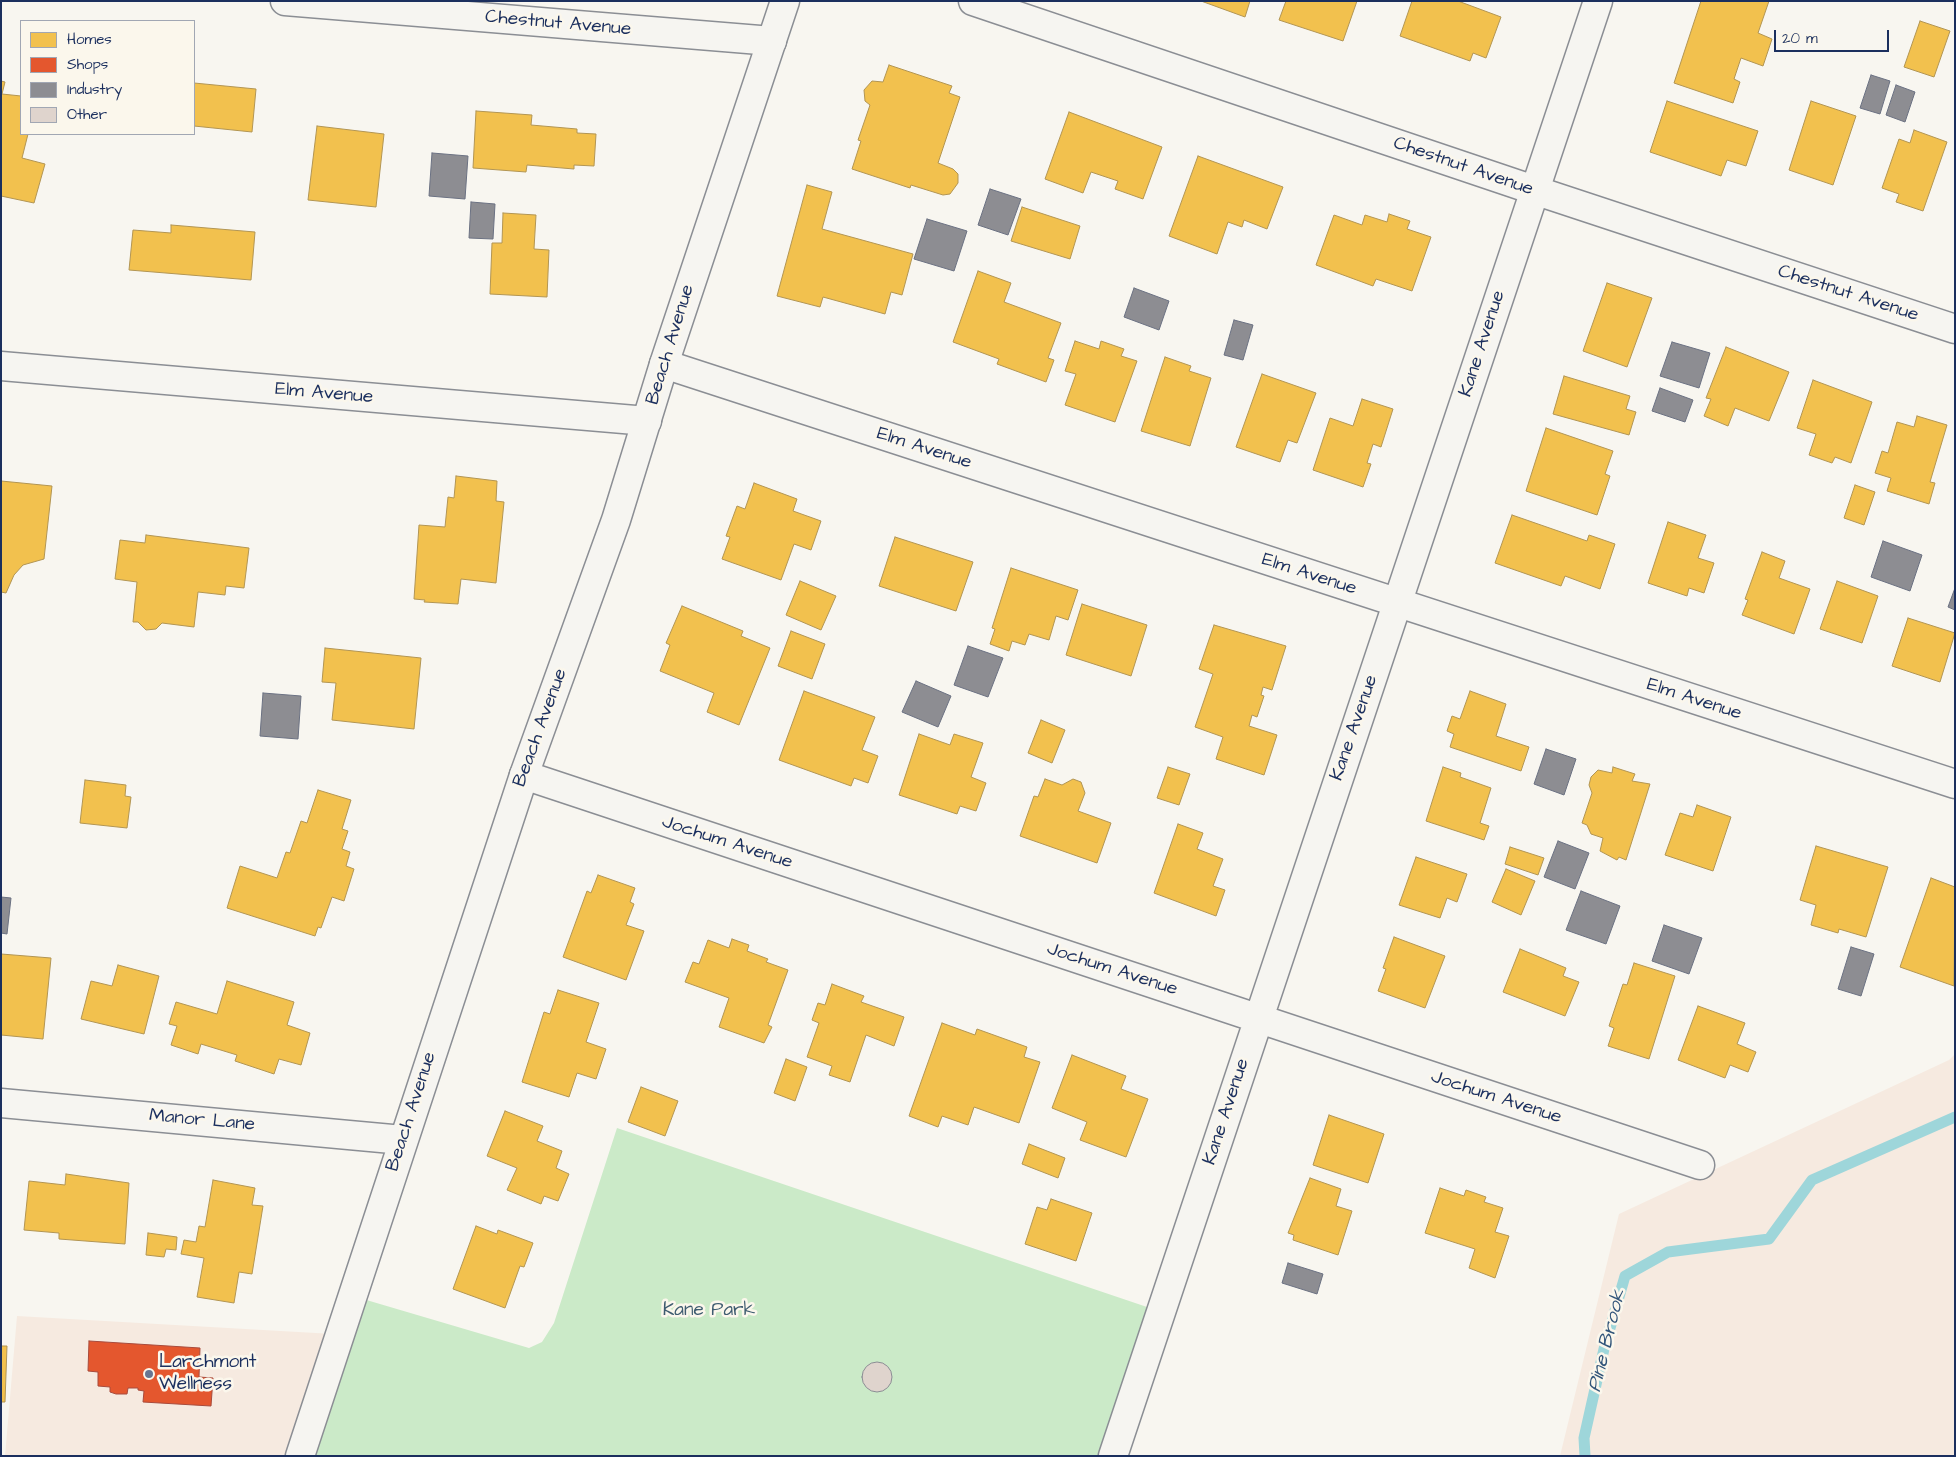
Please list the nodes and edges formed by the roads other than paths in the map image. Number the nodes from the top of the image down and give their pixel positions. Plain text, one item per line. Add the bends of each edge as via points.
1 (285, 1) edge
2 (784, 1) edge
3 (973, 1) edge
4 (1598, 1) edge
5 (772, 41) junction
6 (1534, 190) junction
7 (1955, 329) edge
8 (664, 364) junction
9 (1, 366) edge
10 (648, 422) junction
11 (1397, 604) junction
12 (524, 775) junction
13 (1955, 784) edge
14 (1258, 1019) junction
15 (1, 1103) edge
16 (403, 1140) junction
17 (1700, 1165) dead end
18 (300, 1456) edge
19 (1113, 1456) edge

1 - 5 street, Chestnut Avenue
2 - 5 street, Beach Avenue
3 - 6 street, Chestnut Avenue
4 - 6 street, Kane Avenue
5 - 8 street, Beach Avenue
6 - 7 street, Chestnut Avenue
6 - 11 street, Kane Avenue
8 - 10 street, Beach Avenue
8 - 11 street, Elm Avenue
9 - 10 street, Elm Avenue
10 - 12 street, Beach Avenue
11 - 13 street, Elm Avenue
11 - 14 street, Kane Avenue
12 - 14 street, Jochum Avenue
12 - 16 street, Beach Avenue
14 - 17 street, Jochum Avenue
14 - 19 street, Kane Avenue
15 - 16 street, Manor Lane
16 - 18 street, Beach Avenue

